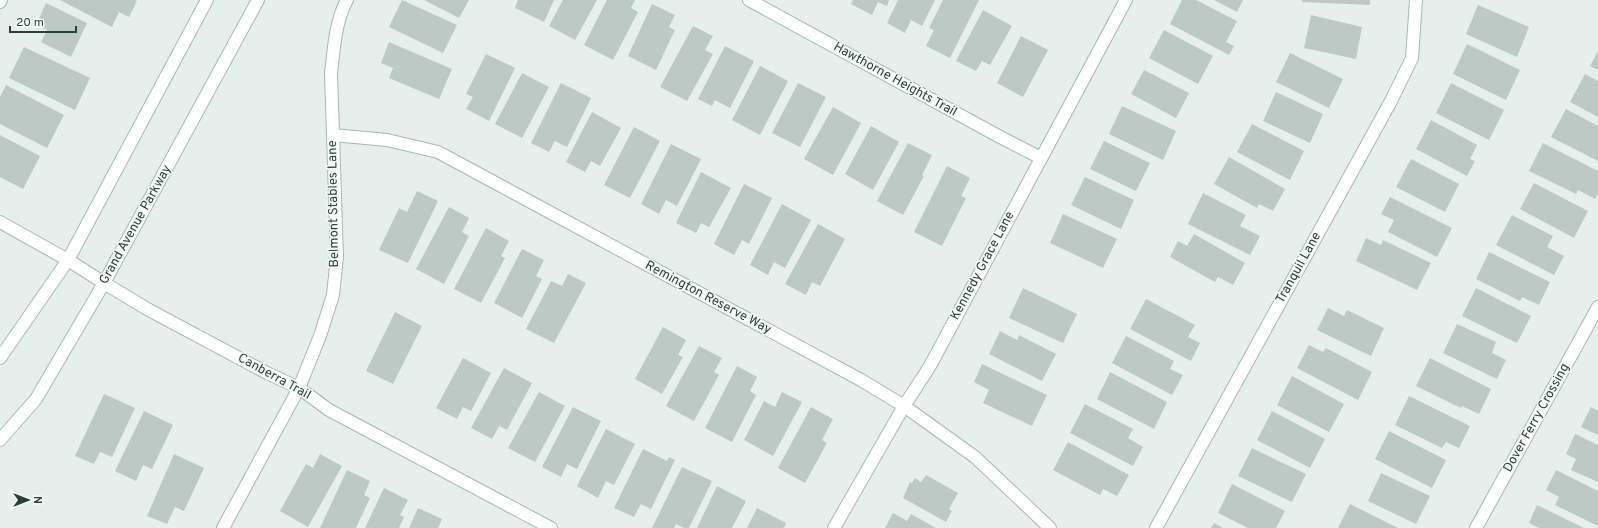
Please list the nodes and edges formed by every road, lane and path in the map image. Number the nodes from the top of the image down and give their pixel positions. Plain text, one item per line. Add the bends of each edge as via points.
1 (207, 0) edge
2 (258, 0) edge
3 (347, 0) edge
4 (749, 0) edge
5 (1126, 0) edge
6 (1416, 0) edge
7 (333, 135) junction
8 (1042, 158) junction
9 (0, 222) edge
10 (68, 260) junction
11 (104, 283) junction
12 (1598, 308) edge
13 (0, 358) edge
14 (299, 388) junction
15 (904, 406) junction
16 (0, 440) edge
17 (223, 528) edge
18 (551, 528) edge
19 (834, 528) edge
20 (1050, 528) edge
21 (1156, 528) edge
22 (1476, 528) edge

1 - 10 street
2 - 11 street, Grand Avenue Parkway
3 - 7 street, Belmont Stables Lane via 341,11 332,59
4 - 8 street, Hawthorne Heights Trail
5 - 8 street, Kennedy Grace Lane
6 - 21 street, Tranquil Lane via 1412,58 1391,101
7 - 14 street, Belmont Stables Lane via 336,256 332,295 320,336
7 - 15 street, Remington Reserve Way via 387,140 438,152 861,380
8 - 15 street, Kennedy Grace Lane via 930,366
9 - 10 street, Canberra Trail
10 - 11 street, Canberra Trail
10 - 13 street
11 - 14 street, Canberra Trail via 149,310
11 - 16 street, Grand Avenue Parkway via 36,399
12 - 22 street, Dover Ferry Crossing
14 - 17 street, Belmont Stables Lane
14 - 18 street, Canberra Trail via 329,410
15 - 19 street, Kennedy Grace Lane
15 - 20 street, Remington Reserve Way via 975,457

